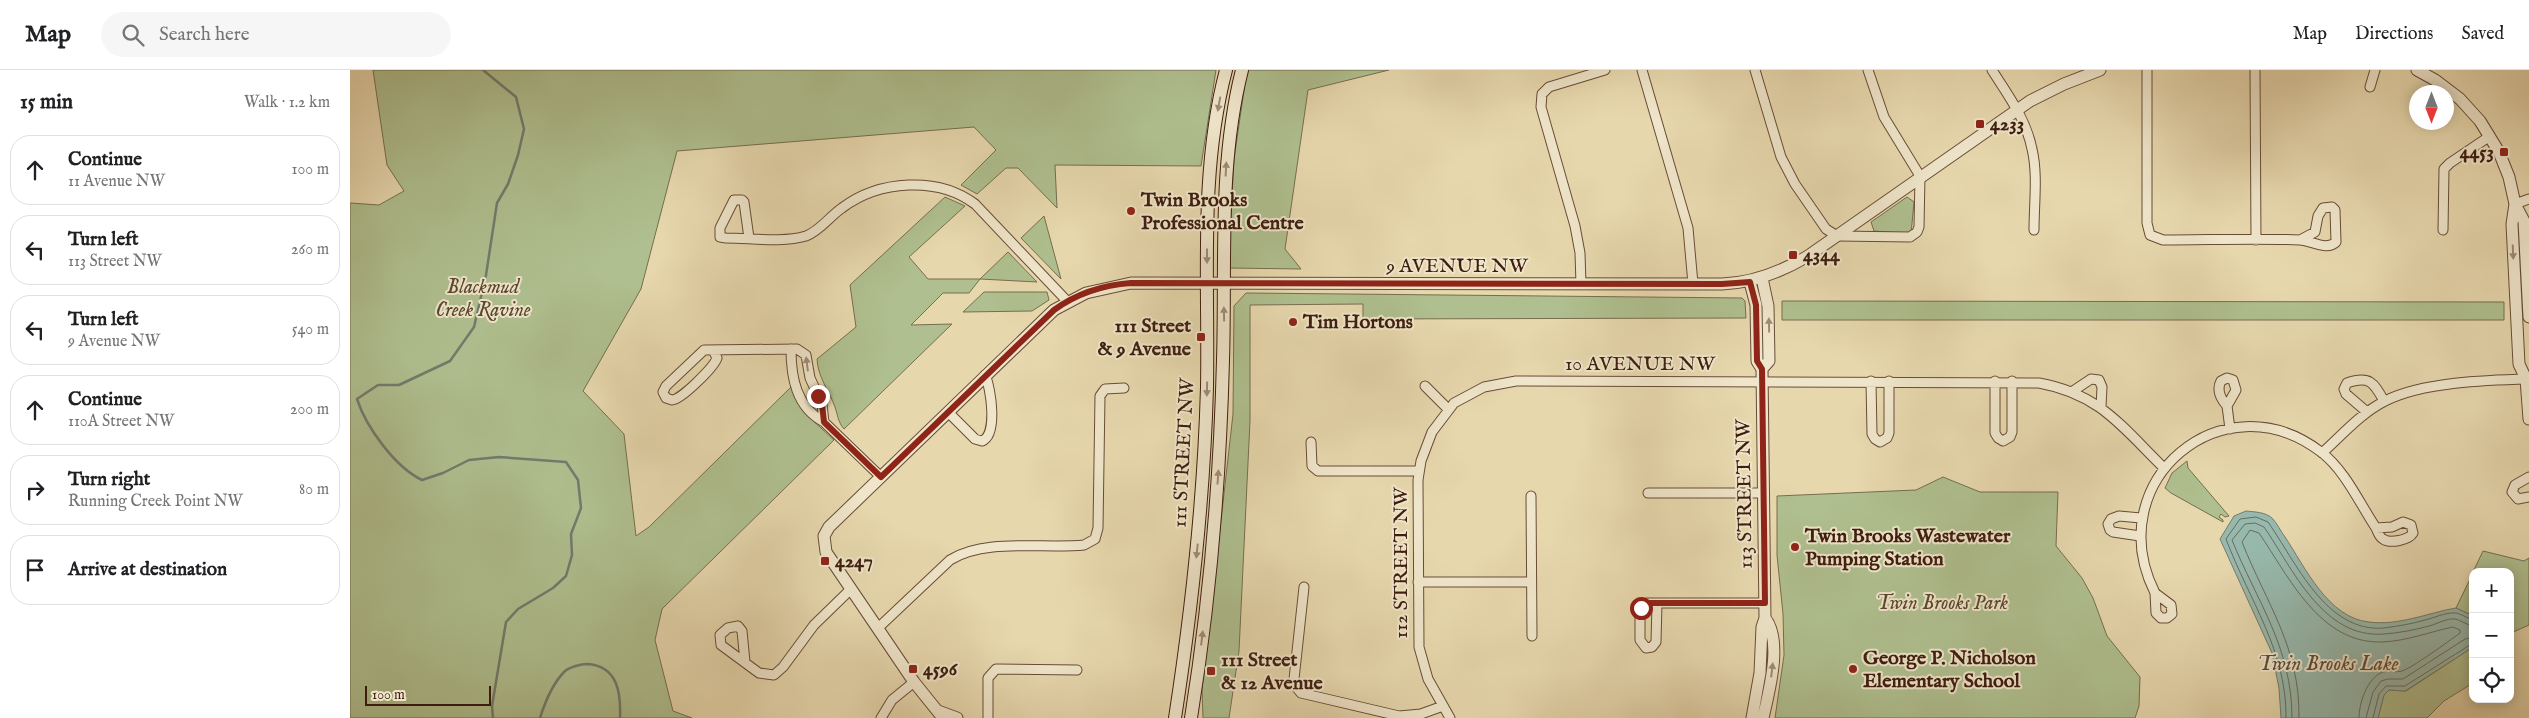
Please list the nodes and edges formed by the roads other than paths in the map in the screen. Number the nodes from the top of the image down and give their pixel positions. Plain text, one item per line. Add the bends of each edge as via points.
1 (1226, 70) edge
2 (1242, 70) edge
3 (1605, 70) edge
4 (1642, 70) edge
5 (1755, 70) edge
6 (1868, 70) edge
7 (1992, 70) edge
8 (2100, 70) edge
9 (2147, 70) edge
10 (2255, 70) edge
11 (2375, 70) edge
12 (2418, 70) edge
13 (2370, 88) dead end
14 (2017, 109) junction
15 (2490, 136) junction
16 (1920, 176) junction
17 (2529, 198) edge
18 (2515, 204) junction
19 (2034, 230) dead end
20 (2443, 230) dead end
21 (1837, 236) junction
22 (748, 238) junction
23 (2256, 240) junction
24 (2300, 240) junction
25 (1762, 278) junction
26 (1750, 282) junction
27 (1208, 283) junction
28 (1223, 283) junction
29 (1581, 284) junction
30 (1693, 284) junction
31 (2528, 286) edge
32 (2515, 287) junction
33 (1067, 301) junction
34 (2529, 317) edge
35 (791, 349) junction
36 (713, 350) junction
37 (1762, 369) junction
38 (985, 375) junction
39 (2528, 376) edge
40 (1762, 381) junction
41 (1871, 381) junction
42 (1889, 381) junction
43 (1995, 381) junction
44 (2012, 381) junction
45 (1425, 386) dead end
46 (1124, 388) dead end
47 (2073, 391) junction
48 (2384, 401) junction
49 (2227, 406) dead end
50 (2101, 407) junction
51 (1448, 409) junction
52 (948, 412) junction
53 (2367, 412) junction
54 (2529, 419) edge
55 (824, 422) junction
56 (2230, 429) junction
57 (1311, 442) dead end
58 (2322, 453) junction
59 (2164, 468) junction
60 (1419, 471) junction
61 (2529, 476) edge
62 (881, 477) junction
63 (1763, 493) junction
64 (1648, 494) dead end
65 (1531, 496) dead end
66 (2529, 497) edge
67 (2141, 518) junction
68 (2376, 528) dead end
69 (2140, 536) junction
70 (1418, 582) junction
71 (1531, 582) junction
72 (1304, 587) dead end
73 (852, 589) junction
74 (2155, 593) dead end
75 (1657, 603) junction
76 (1765, 603) junction
77 (1765, 618) junction
78 (878, 628) junction
79 (1532, 636) dead end
80 (745, 662) dead end
81 (1077, 670) dead end
82 (914, 682) junction
83 (1180, 686) junction
84 (1196, 686) junction
85 (1443, 706) junction
86 (940, 715) edge
87 (881, 718) edge
88 (957, 718) edge
89 (988, 718) edge
90 (1166, 718) edge
91 (1175, 718) edge
92 (1191, 718) edge
93 (1198, 718) edge
94 (1450, 718) edge
95 (1752, 718) edge
96 (1763, 718) edge

1 -> 27 main road, 111 STREET NW via 1211,157 1207,212
28 -> 2 main road, 111 STREET NW via 1227,161
3 - 29 street via 1554,85 1542,94 1541,107 1577,236
4 - 30 street via 1688,228
5 - 21 street via 1781,158 1826,229
6 - 16 street via 1887,123
7 - 14 street
8 - 14 street, 9 AVENUE NW via 2064,84
9 - 23 street via 2147,223 2151,236 2163,240
10 - 23 street
11 - 13 street
12 - 15 street via 2460,99
14 - 16 street, 9 AVENUE NW
14 - 19 street via 2033,156
15 - 18 street via 2505,166
15 - 20 street via 2444,169
16 - 21 street, 9 AVENUE NW
16 - 21 street via 1919,227 1914,235
17 - 18 street
18 - 31 street via 2524,221
18 -> 32 street via 2512,224
21 - 25 street, 9 AVENUE NW via 1796,263
22 - 22 street via 744,202 734,200 719,235 722,238
22 - 33 street via 804,236 815,231 850,202 884,189 919,185 941,188 963,196 979,208
23 - 24 street
24 - 24 street via 2332,246 2337,235 2335,210 2324,208 2318,216 2315,232
25 - 26 street, 9 AVENUE NW
37 -> 25 street, 113 STREET NW via 1769,361 1768,306
26 - 30 street, 9 AVENUE NW
26 - 37 street, 113 STREET NW via 1756,305 1757,361
27 - 28 street, 9 AVENUE NW
27 - 33 street, 9 AVENUE NW via 1123,284
27 -> 83 main road, 111 STREET NW via 1202,478
28 - 29 street, 9 AVENUE NW
84 -> 28 main road, 111 STREET NW via 1218,480
29 - 30 street, 9 AVENUE NW
31 - 32 street
31 - 34 street
32 - 39 street via 2519,364
33 - 38 street, 9 AVENUE NW
35 - 36 street
35 - 55 street via 793,382 814,416
55 -> 35 street via 822,404 810,378 806,355
36 - 36 street via 698,353 664,390 666,398 680,398 711,367 717,358
37 - 40 street, 113 STREET NW
38 - 52 street, 9 AVENUE NW
38 - 52 street via 990,385 991,402 988,438 982,441 975,439
39 - 48 street via 2428,388
39 - 54 street
40 - 41 street, 10 AVENUE NW
40 - 51 street, 10 AVENUE NW via 1516,381 1484,388 1461,398
40 - 63 street, 113 STREET NW
41 - 42 street, 10 AVENUE NW
41 - 42 street via 1872,434 1880,442 1889,433
42 - 43 street, 10 AVENUE NW
43 - 44 street, 10 AVENUE NW
43 - 44 street via 1995,433 2003,440 2008,439 2012,432
44 - 47 street, 10 AVENUE NW
45 - 51 street
46 - 78 street via 1105,389 1100,396 1098,528 1097,536 1091,542 1079,546 983,548 963,553 950,560
47 - 50 street, 10 AVENUE NW
47 - 50 street via 2090,379 2098,380 2102,384
48 - 53 street
48 - 53 street via 2370,381 2347,383 2346,394
49 - 56 street
50 - 59 street, 10 AVENUE NW
51 - 60 street, 112 STREET NW via 1429,437
52 - 62 street, 9 AVENUE NW
53 - 58 street
55 - 62 street
56 - 58 street via 2259,428 2280,432
56 - 59 street via 2190,445
57 - 60 street via 1312,466 1318,471
58 - 68 street via 2339,472
59 - 67 street via 2149,492
60 - 70 street, 112 STREET NW
61 - 66 street via 2515,485 2512,492 2518,499
62 - 73 street, 9 AVENUE NW via 829,527 824,536 826,552
63 - 64 street
63 - 76 street, 113 STREET NW
65 - 71 street
67 - 69 street
67 - 69 street via 2119,516 2108,524 2114,532
69 - 74 street via 2145,569
70 - 71 street
70 - 85 street, 112 STREET NW via 1420,653 1428,679
71 - 79 street
72 - 85 street via 1294,679 1298,690 1308,696 1399,716 1421,714
73 - 78 street
73 - 80 street via 814,625 777,673 763,674
75 - 75 street via 1647,603 1640,611 1640,640 1646,648 1656,642
75 - 76 street
76 - 77 street, 113 STREET NW
77 - 95 street, 113 STREET NW
96 -> 77 street, 113 STREET NW via 1773,661 1772,626
78 - 82 street
81 - 89 street via 1003,668 991,673 988,678
82 - 86 street
82 - 87 street via 892,700
83 - 90 main road
83 - 91 main road, 111 STREET NW
84 - 92 main road, 111 STREET NW
84 - 93 main road
85 - 94 street, 112 STREET NW
86 - 88 street

